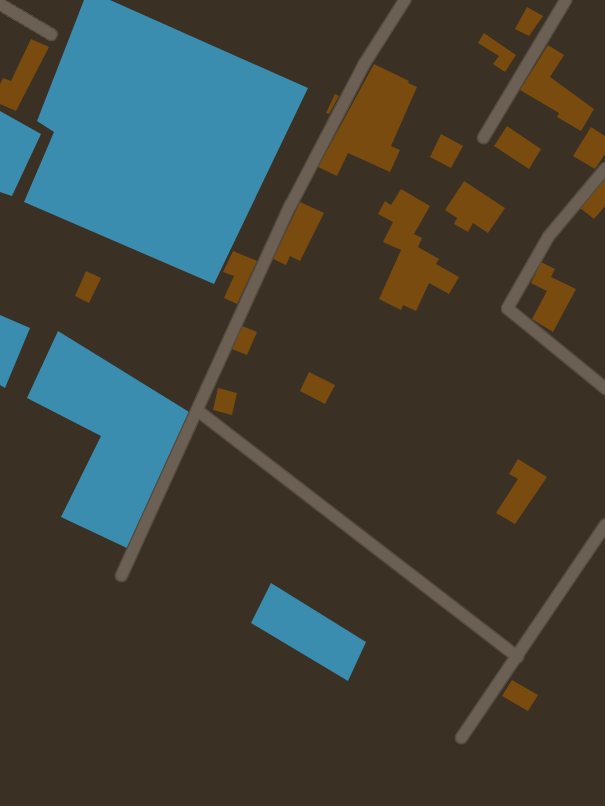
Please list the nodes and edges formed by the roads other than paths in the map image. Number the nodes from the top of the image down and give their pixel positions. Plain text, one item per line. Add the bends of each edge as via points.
1 (404, 0) edge
2 (565, 0) edge
3 (0, 4) edge
4 (51, 34) dead end
5 (483, 137) dead end
6 (605, 168) edge
7 (605, 388) edge
8 (197, 410) junction
9 (605, 524) edge
10 (121, 575) dead end
11 (517, 656) junction
12 (461, 737) dead end

1 - 8 street via 364,63 290,205
2 - 5 street
3 - 4 street
6 - 7 street via 548,236 507,308
8 - 10 street
8 - 11 street
9 - 11 street
11 - 12 street

